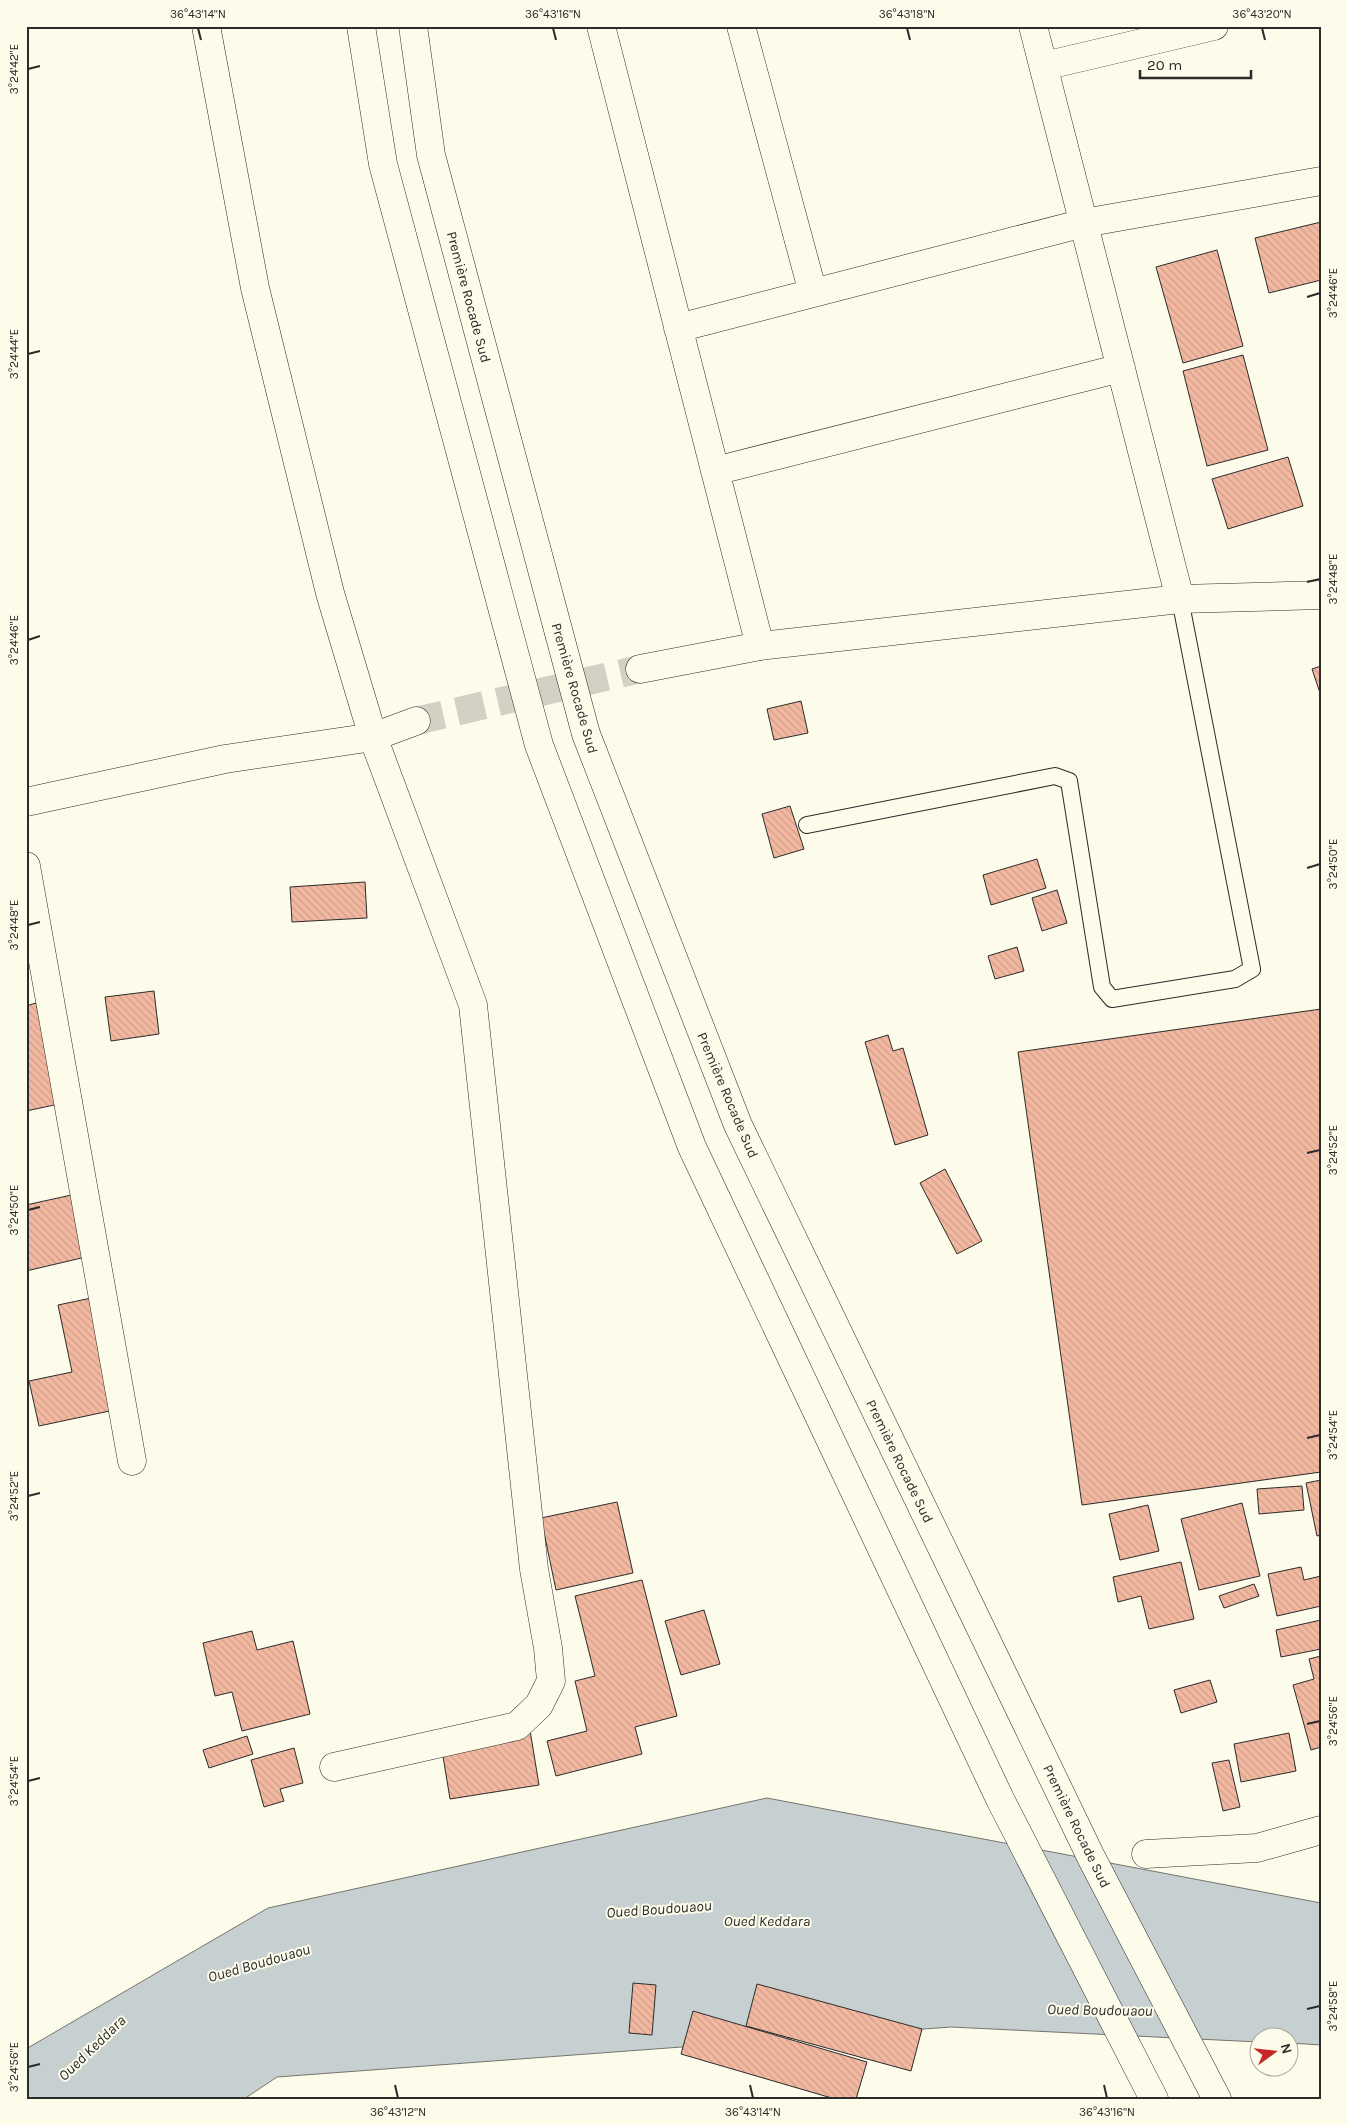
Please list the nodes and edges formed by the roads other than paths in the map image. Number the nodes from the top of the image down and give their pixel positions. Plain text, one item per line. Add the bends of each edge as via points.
1 (206, 26) edge
2 (361, 26) edge
3 (414, 26) edge
4 (601, 26) edge
5 (741, 26) edge
6 (1033, 26) edge
7 (1214, 26) edge
8 (1044, 66) junction
9 (1321, 181) edge
10 (1084, 223) junction
11 (813, 293) junction
12 (678, 328) junction
13 (1121, 368) junction
14 (715, 471) junction
15 (1321, 595) edge
16 (1180, 599) junction
17 (760, 646) junction
18 (640, 669) tunnel mouth
19 (416, 721) tunnel mouth
20 (373, 737) junction
21 (26, 802) edge
22 (807, 825) dead end
23 (26, 866) edge
24 (132, 1461) dead end
25 (334, 1767) dead end
26 (1321, 1830) edge
27 (1146, 1854) dead end
28 (1154, 2099) edge
29 (1217, 2099) edge

1 - 20 main road via 255,288 330,593
2 - 28 main road via 383,164 539,745 692,1147 1000,1799
3 - 29 main road, Première Rocade Sud via 431,154 586,734 738,1125 1091,1857
4 - 12 main road
5 - 11 main road
6 - 8 main road
7 - 8 main road
8 - 10 main road
9 - 10 main road
10 - 11 main road
10 - 13 main road
11 - 12 main road
12 - 14 main road
13 - 14 main road
13 - 16 main road
14 - 17 main road
15 - 16 main road
16 - 17 main road
16 - 22 lane via 1252,969 1235,979 1112,999 1102,988 1068,781 1055,776
17 - 18 main road
19 - 20 main road
20 - 21 main road via 225,760
20 - 25 main road via 473,1005 534,1569 552,1681 540,1705 518,1726
23 - 24 main road
26 - 27 main road via 1257,1848

